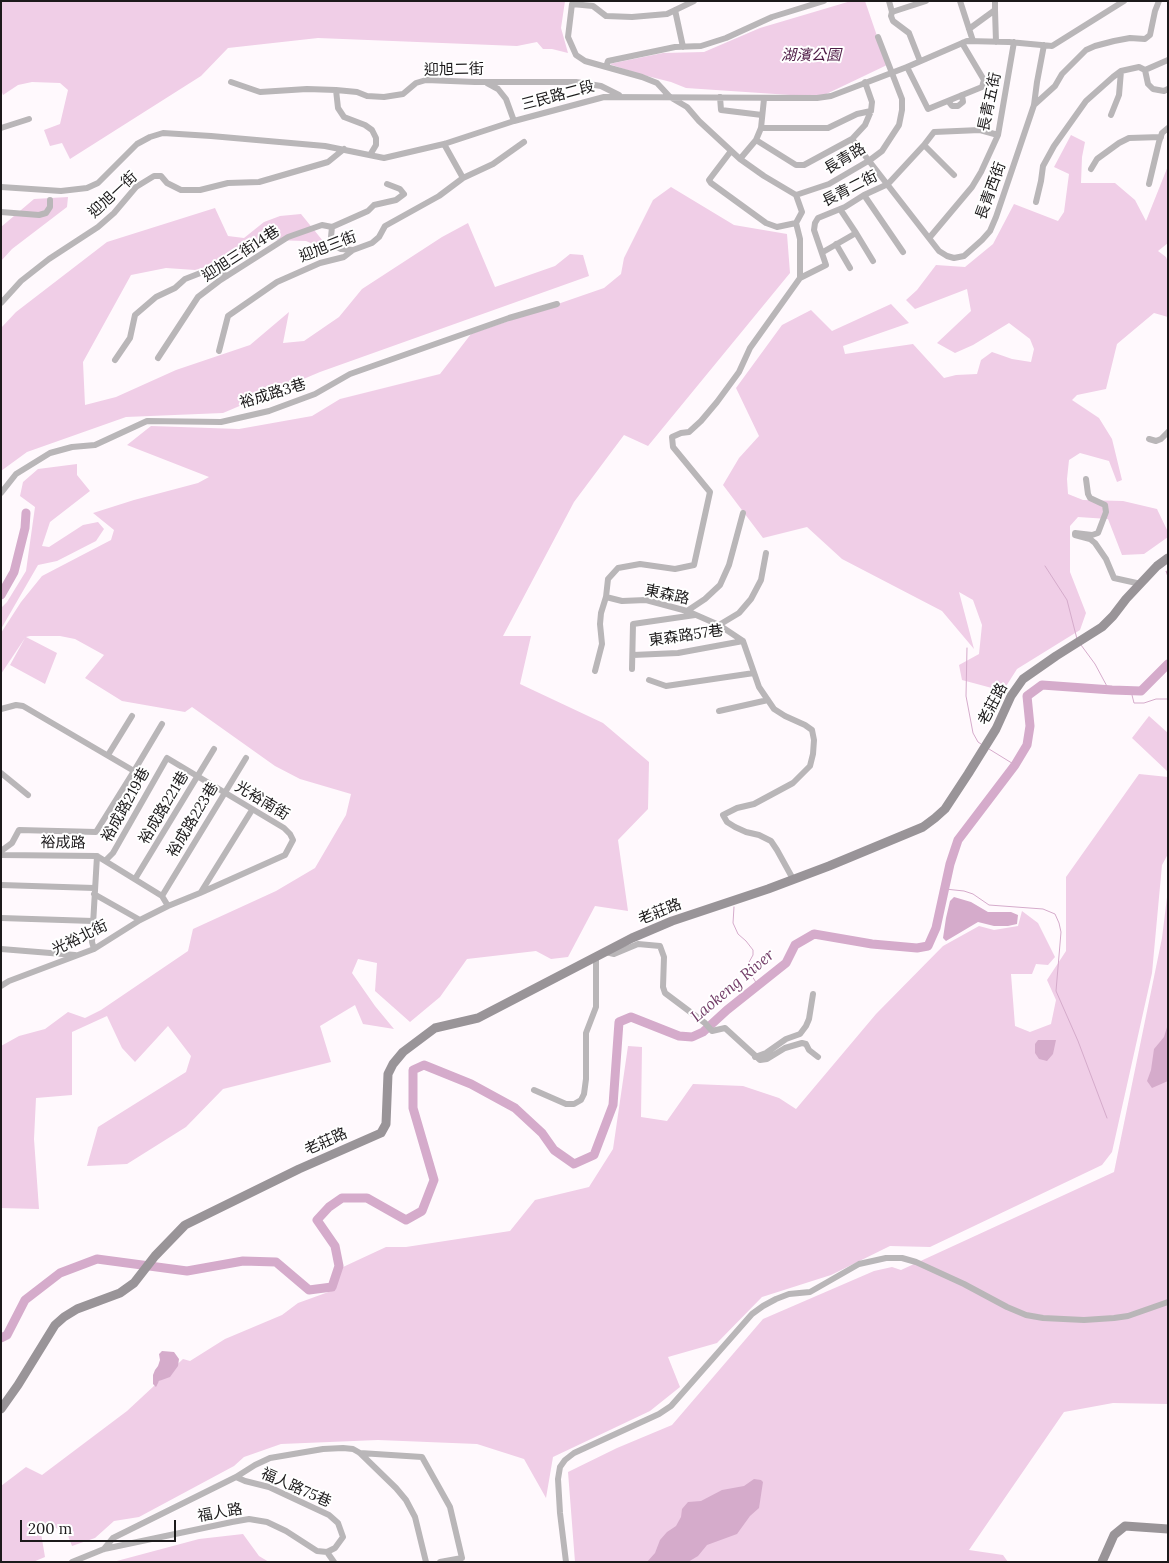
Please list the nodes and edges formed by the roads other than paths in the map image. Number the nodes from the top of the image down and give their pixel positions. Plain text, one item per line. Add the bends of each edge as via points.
1 (694, 1) edge
2 (824, 1) edge
3 (889, 1) edge
4 (926, 1) edge
5 (960, 1) edge
6 (995, 1) edge
7 (1124, 1) edge
8 (1159, 1) edge
9 (675, 10) junction
10 (995, 10) junction
11 (892, 12) junction
12 (969, 29) junction
13 (878, 37) dead end
14 (973, 41) junction
15 (996, 42) junction
16 (1014, 42) junction
17 (962, 43) junction
18 (1044, 45) junction
19 (683, 47) junction
20 (1168, 60) edge
21 (920, 61) junction
22 (606, 67) junction
23 (907, 67) junction
24 (1145, 70) junction
25 (1120, 71) junction
26 (892, 72) junction
27 (231, 82) dead end
28 (485, 82) junction
29 (865, 82) junction
30 (1168, 89) edge
31 (336, 90) junction
32 (622, 96) junction
33 (670, 97) junction
34 (720, 98) junction
35 (764, 99) junction
36 (1034, 105) junction
37 (871, 111) junction
38 (762, 115) junction
39 (1111, 116) dead end
40 (29, 119) dead end
41 (514, 121) junction
42 (1, 128) edge
43 (761, 128) junction
44 (1168, 128) edge
45 (998, 135) junction
46 (1161, 136) junction
47 (852, 138) junction
48 (756, 140) junction
49 (524, 142) dead end
50 (444, 144) junction
51 (924, 145) junction
52 (344, 150) junction
53 (731, 151) junction
54 (370, 155) junction
55 (740, 159) junction
56 (870, 160) junction
57 (1091, 169) dead end
58 (954, 175) dead end
59 (463, 178) junction
60 (387, 184) dead end
61 (888, 184) junction
62 (1149, 184) dead end
63 (1, 187) edge
64 (796, 195) junction
65 (864, 195) junction
66 (50, 200) dead end
67 (1036, 202) dead end
68 (840, 209) junction
69 (1, 212) edge
70 (796, 224) junction
71 (332, 227) junction
72 (856, 233) junction
73 (930, 237) junction
74 (836, 244) junction
75 (353, 250) junction
76 (823, 252) junction
77 (904, 252) dead end
78 (873, 261) dead end
79 (850, 268) dead end
80 (227, 276) junction
81 (800, 278) junction
82 (1, 303) edge
83 (557, 304) dead end
84 (219, 351) dead end
85 (158, 358) dead end
86 (115, 360) dead end
87 (1168, 432) edge
88 (1149, 439) dead end
89 (1086, 479) dead end
90 (1, 493) edge
91 (743, 513) dead end
92 (766, 553) dead end
93 (1168, 558) edge
94 (1141, 584) junction
95 (606, 597) junction
96 (687, 610) junction
97 (696, 615) junction
98 (719, 625) junction
99 (743, 641) junction
100 (633, 656) junction
101 (632, 669) dead end
102 (595, 670) dead end
103 (754, 673) junction
104 (649, 680) dead end
105 (768, 700) junction
106 (1, 709) edge
107 (719, 711) dead end
108 (132, 716) dead end
109 (162, 724) dead end
110 (214, 749) dead end
111 (108, 755) junction
112 (167, 758) joint
113 (246, 758) dead end
114 (134, 771) junction
115 (1, 773) edge
116 (198, 776) junction
117 (224, 793) junction
118 (28, 795) dead end
119 (252, 810) junction
120 (1, 853) edge
121 (97, 856) junction
122 (105, 861) junction
123 (135, 879) junction
124 (793, 879) junction
125 (1, 885) edge
126 (94, 891) junction
127 (200, 893) junction
128 (162, 896) junction
129 (168, 906) junction
130 (1, 918) edge
131 (140, 920) junction
132 (93, 921) junction
133 (1, 949) edge
134 (94, 949) junction
135 (606, 952) junction
136 (78, 955) junction
137 (596, 957) junction
138 (1, 986) edge
139 (813, 994) dead end
140 (755, 1057) junction
141 (818, 1057) dead end
142 (534, 1090) dead end
143 (1168, 1302) edge
144 (1, 1409) edge
145 (360, 1453) junction
146 (236, 1477) junction
147 (1168, 1529) edge
148 (104, 1549) junction
149 (327, 1552) junction
150 (443, 1561) edge
151 (72, 1562) edge
152 (334, 1562) edge
153 (426, 1562) edge
154 (566, 1562) edge
155 (1102, 1562) edge

1 - 9 street
2 - 19 street via 772,17 726,38 701,46
3 - 11 street
4 - 11 street
5 - 12 street
6 - 10 street
7 - 18 street, 三民路二段 via 1065,39 1052,46
8 - 36 street via 1150,36 1114,41 1086,50
9 - 19 street
9 - 22 street via 651,16 606,16 593,6 572,4 568,37 572,47 585,61
10 - 12 street
10 - 15 street
11 - 21 street via 893,21 909,33
12 - 14 street
13 - 26 street, 長青路
14 - 15 street, 三民路二段
14 - 17 street, 三民路二段
15 - 16 street, 三民路二段
16 - 18 street, 三民路二段
16 - 45 street, 長青五街
17 - 21 street, 三民路二段
17 - 23 street via 984,80 982,87 959,96 963,102 958,106 952,106 948,101 928,109
18 - 36 street, 長青西街
19 - 22 street via 608,61
20 - 24 street
21 - 23 street, 三民路二段
22 - 33 street via 656,83
23 - 26 street, 三民路二段
24 - 25 street via 1134,67
24 - 30 street via 1148,84 1153,89
25 - 39 street via 1119,95
25 - 67 street via 1086,101 1054,146 1043,166
26 - 29 street, 三民路二段
26 - 56 street, 長青路 via 902,99 899,125 882,150
27 - 31 street, 迎旭二街 via 260,92
28 - 31 street, 迎旭二街 via 426,80 416,83 403,94 384,97
28 - 32 street, 迎旭二街 via 576,82 601,86
28 - 41 street via 506,98
29 - 35 street, 三民路二段 via 831,96
29 - 37 street via 872,102
31 - 54 street via 338,108 344,117 372,130 376,145
32 - 33 street, 三民路二段
32 - 41 street, 三民路二段 via 604,96
33 - 34 street, 三民路二段
33 - 53 street via 687,106 699,122
34 - 35 street, 三民路二段
34 - 38 street via 721,110
35 - 38 street
36 - 73 street, 長青西街 via 990,231 964,256 954,258 939,251
37 - 43 street via 828,128
37 - 47 street
38 - 43 street
40 - 42 street
41 - 50 street, 三民路二段
43 - 48 street
44 - 46 street
45 - 51 street, 長青二街 via 980,130 934,132
45 - 73 street, 長青五街 via 972,187
46 - 57 street via 1129,138 1119,142
46 - 62 street
47 - 48 street via 804,165 796,165
47 - 56 street, 長青西街
48 - 55 street
49 - 59 street, 迎旭三街 via 493,164
50 - 54 street, 三民路二段 via 384,158
50 - 59 street
51 - 58 street
51 - 61 street, 長青二街
52 - 54 street, 三民路二段
52 - 63 street, 三民路二段 via 163,133 137,144 98,183 87,188 61,191
52 - 82 street, 迎旭一街 via 328,162 258,182 228,183 200,190 181,190 167,183 162,176 154,176 136,187 98,227 49,259
53 - 55 street
53 - 70 street via 710,183 766,223 778,227
55 - 64 street
56 - 61 street, 長青西街
56 - 64 street, 長青路 via 829,184
59 - 75 street, 迎旭三街 via 439,196 386,226 372,243
60 - 71 street, 迎旭三街14巷 via 404,194 396,200 374,204 368,211
61 - 65 street, 長青二街
61 - 73 street, 長青西街
64 - 70 street via 802,212
65 - 68 street, 長青二街
65 - 77 street
66 - 69 street via 46,213
68 - 72 street
68 - 76 street, 長青二街 via 818,218 815,223 814,230
70 - 81 street via 800,240
71 - 75 street via 331,237 335,246
71 - 80 street, 迎旭三街14巷 via 322,225 288,238
72 - 74 street
72 - 78 street
74 - 76 street
74 - 79 street
75 - 84 street, 迎旭三街 via 277,282 228,316
76 - 81 street via 826,265
80 - 85 street, 迎旭三街14巷 via 198,297
80 - 86 street via 215,270 203,272 156,297 135,315 130,338
81 - 95 street, 東森路 via 750,348 739,372 706,414 689,432 672,437 674,447 710,492 694,564 675,569 640,564 618,568 608,579
83 - 90 street, 裕成路3巷 via 350,374 315,394 269,411 221,422 147,421 95,445 50,453 16,474
87 - 88 street via 1156,441
89 - 94 street via 1090,498 1105,505 1106,512 1098,533 1075,532 1075,535 1096,543 1114,578
91 - 96 street via 720,585
92 - 98 street via 761,580 751,599 739,612
93 - 94 street, 老莊路
94 - 124 street, 老莊路 via 1102,627 1023,679 996,729 945,809 924,827
95 - 96 street, 東森路 via 622,601 646,600
95 - 102 street via 601,612 602,644
96 - 97 street, 東森路
97 - 98 street, 東森路
97 - 100 street via 633,624
98 - 99 street, 東森路
99 - 100 street, 東森路57巷 via 678,653
99 - 103 street
100 - 101 street
103 - 104 street via 666,686
103 - 105 street
105 - 107 street
105 - 124 street via 774,709 812,730 814,740 810,766 793,783 723,816 735,827 771,841
106 - 111 street via 23,706
108 - 111 street
109 - 114 street
110 - 116 street, 裕成路221巷
111 - 114 street
112 - 116 street, 光裕南街
112 - 122 street, 裕成路219巷 via 113,853
113 - 117 street, 裕成路223巷
114 - 120 street via 96,832 19,830
115 - 118 street
116 - 117 street, 光裕南街
116 - 123 street, 裕成路221巷
117 - 119 street, 光裕南街
117 - 128 street, 裕成路223巷
119 - 127 street
119 - 127 street, 光裕南街 via 284,828 293,840 291,846 285,855
120 - 121 street, 裕成路
121 - 122 street, 裕成路
121 - 126 street
122 - 123 street, 裕成路
123 - 128 street, 裕成路
124 - 135 street, 老莊路 via 672,921
125 - 126 street
126 - 131 street
126 - 132 street
127 - 129 street, 光裕南街
128 - 129 street, 裕成路
129 - 131 street, 光裕北街
130 - 132 street
131 - 134 street, 光裕北街
132 - 134 street
133 - 136 street
134 - 136 street, 光裕北街
135 - 137 street, 老莊路
135 - 140 street via 614,954 638,944 660,946 664,956 665,993 712,1031 725,1028
136 - 138 street, 光裕北街
137 - 142 street via 596,1007 586,1033 584,1094 574,1104 566,1104
137 - 144 street, 老莊路 via 486,1014 435,1028 403,1052 388,1074 386,1124 381,1132 185,1225 134,1283 120,1293 77,1309 55,1325
139 - 140 street via 806,1026 800,1034
140 - 141 street via 762,1060 785,1048 802,1044 806,1044
143 - 154 street via 1114,1318 1043,1318 1007,1307 964,1284 902,1258 859,1264 810,1292 776,1299 752,1314 672,1406 565,1460 558,1479
145 - 146 street, 福人路75巷 via 353,1449 323,1449 270,1458
145 - 150 street, 福人路75巷 via 422,1457 450,1507 458,1537 462,1558
145 - 153 street via 406,1500 415,1517
146 - 148 street, 福人路75巷 via 113,1538
146 - 149 street, 福人路75巷 via 269,1487 338,1523 343,1537 335,1548
147 - 155 street via 1125,1526 1114,1535
148 - 149 street, 福人路 via 249,1519 267,1522 317,1551
148 - 151 street, 福人路
149 - 152 street

